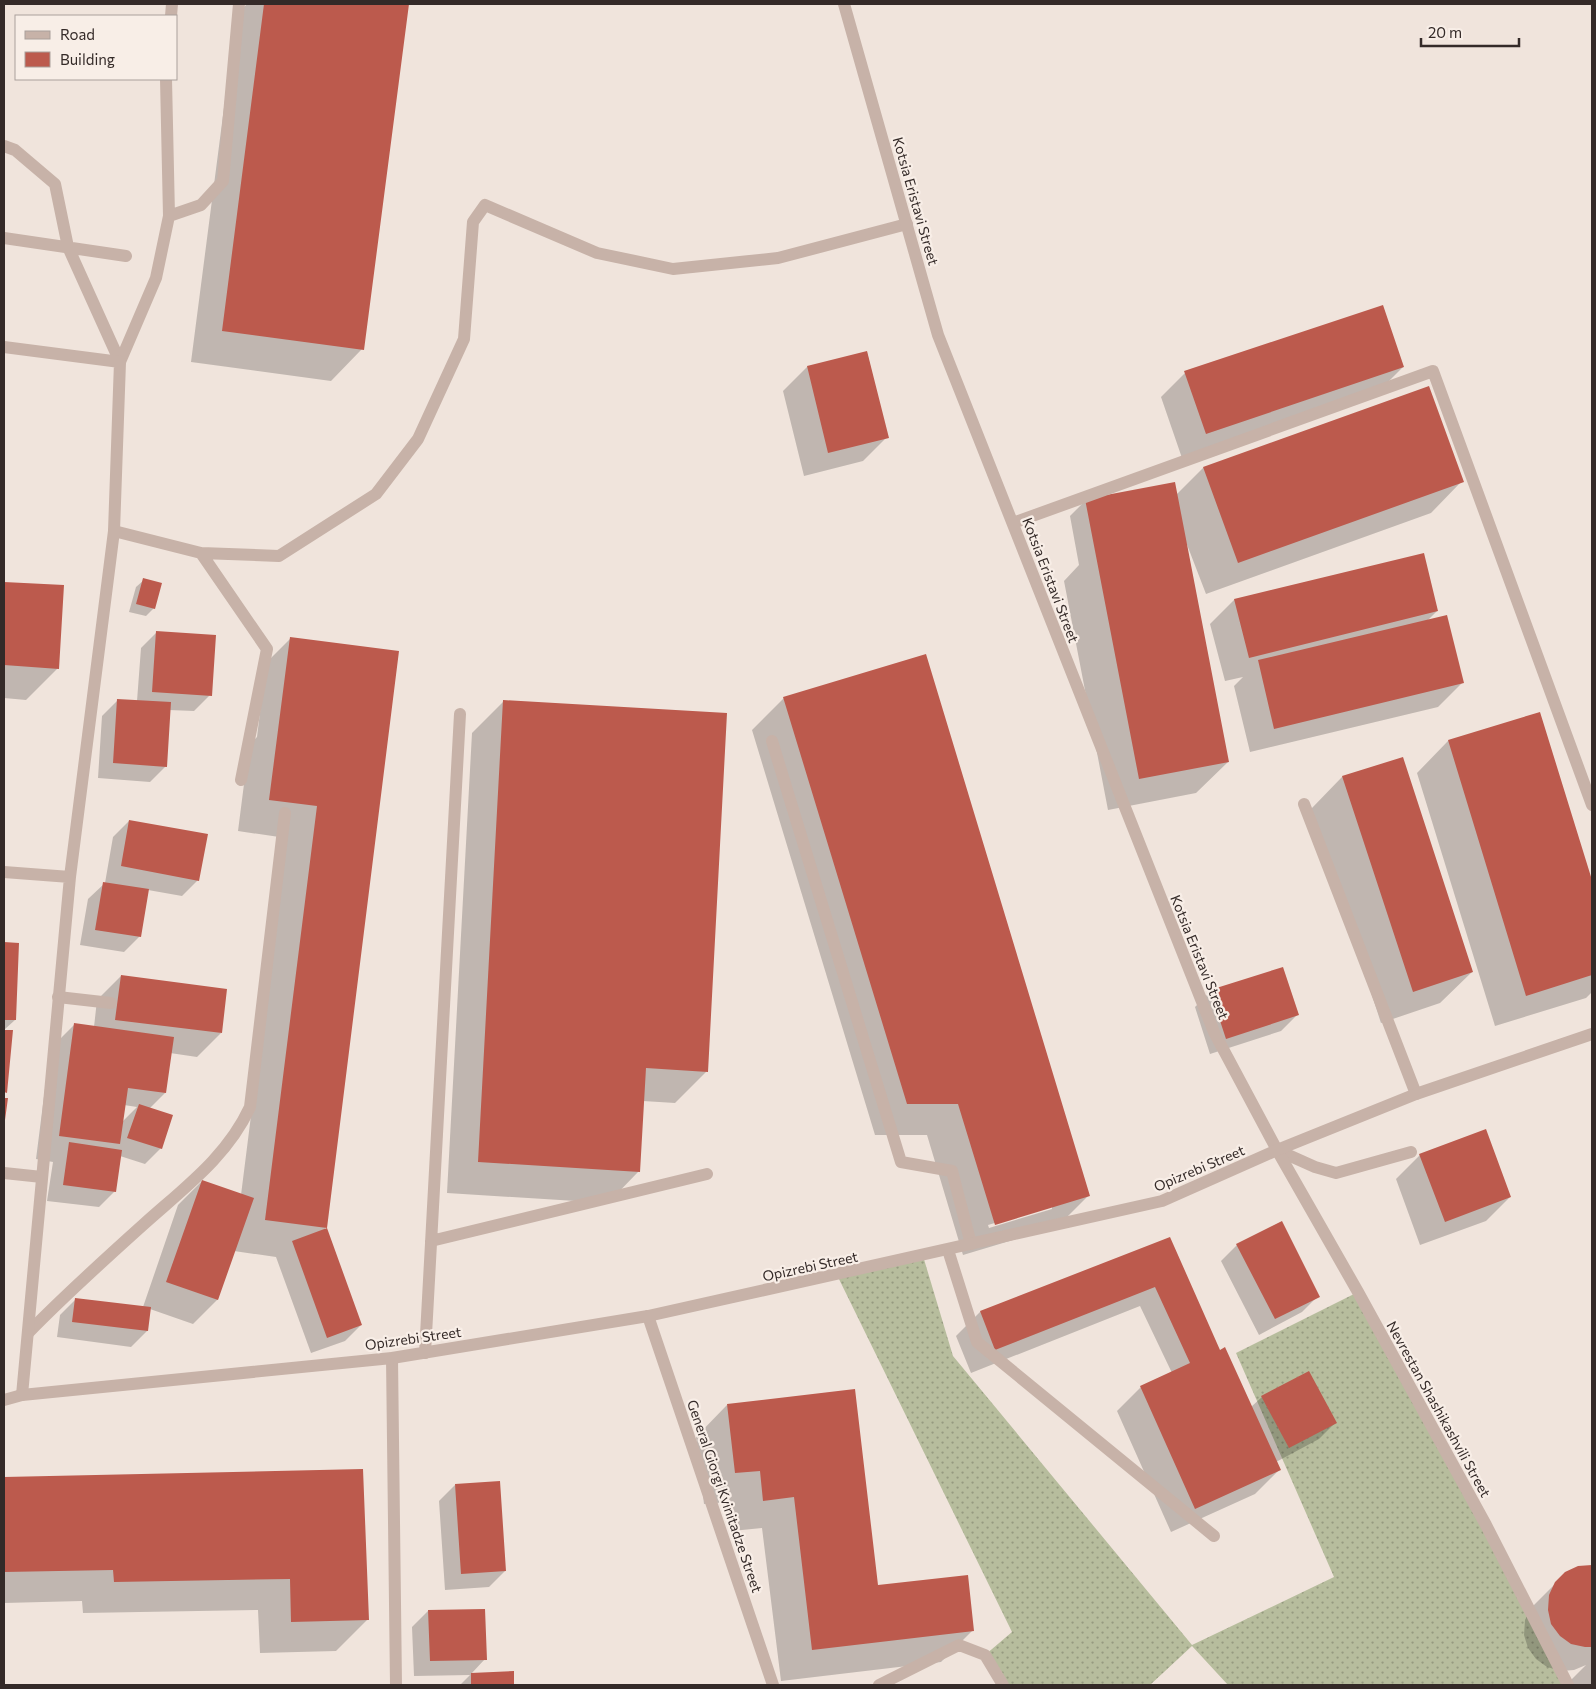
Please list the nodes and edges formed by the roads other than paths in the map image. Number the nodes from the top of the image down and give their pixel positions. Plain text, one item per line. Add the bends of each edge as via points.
1 (239, 4) edge
2 (844, 4) edge
3 (166, 80) edge
4 (4, 146) edge
5 (169, 216) junction
6 (907, 224) junction
7 (4, 238) edge
8 (68, 248) junction
9 (126, 256) dead end
10 (4, 347) edge
11 (120, 362) junction
12 (1013, 523) junction
13 (114, 531) junction
14 (202, 553) junction
15 (460, 714) dead end
16 (772, 741) dead end
17 (241, 780) dead end
18 (1304, 804) dead end
19 (1592, 805) edge
20 (285, 812) dead end
21 (4, 872) edge
22 (70, 877) junction
23 (58, 997) junction
24 (112, 1002) dead end
25 (1592, 1034) edge
26 (1416, 1094) junction
27 (1277, 1150) junction
28 (1411, 1152) dead end
29 (4, 1173) edge
30 (707, 1174) dead end
31 (42, 1177) junction
32 (431, 1241) junction
33 (972, 1244) junction
34 (948, 1250) junction
35 (648, 1316) junction
36 (28, 1333) junction
37 (425, 1353) junction
38 (392, 1358) junction
39 (22, 1395) junction
40 (4, 1400) edge
41 (1214, 1536) dead end
42 (396, 1685) edge
43 (773, 1685) edge
44 (879, 1685) edge
45 (1003, 1685) edge
46 (1568, 1685) edge

1 - 5 street via 223,181 201,205
2 - 6 street, Kotsia Eristavi Street
3 - 5 street
4 - 8 street via 15,150 55,184
5 - 11 street via 156,278
6 - 12 street, Kotsia Eristavi Street via 938,335
6 - 14 street via 778,258 673,269 596,252 486,205 473,222 464,339 418,439 376,494 279,556
7 - 8 street
8 - 9 street
8 - 11 street
10 - 11 street
11 - 13 street
12 - 19 street via 1433,371
12 - 27 street, Kotsia Eristavi Street via 1214,1032
13 - 14 street
13 - 22 street
14 - 17 street via 267,649
15 - 32 street
16 - 33 street via 900,1162 952,1171
18 - 26 street
20 - 36 street via 250,1107 242,1125 212,1164 68,1292
21 - 22 street
22 - 23 street
23 - 24 street
23 - 31 street
25 - 26 street, Opizrebi Street
26 - 27 street, Opizrebi Street
27 - 28 street via 1336,1173
27 - 33 street, Opizrebi Street via 1162,1202
27 - 46 street, Nevrestan Shashikashvili Street via 1481,1517
29 - 31 street
30 - 32 street
31 - 36 street
32 - 37 street
33 - 34 street, Opizrebi Street
34 - 35 street, Opizrebi Street
34 - 41 street via 977,1342
35 - 37 street, Opizrebi Street
35 - 43 street, General Giorgi Kvinitadze Street
36 - 39 street
37 - 38 street, Opizrebi Street
38 - 39 street, Opizrebi Street
38 - 42 street
39 - 40 street, Opizrebi Street
44 - 45 street via 958,1645 985,1656

